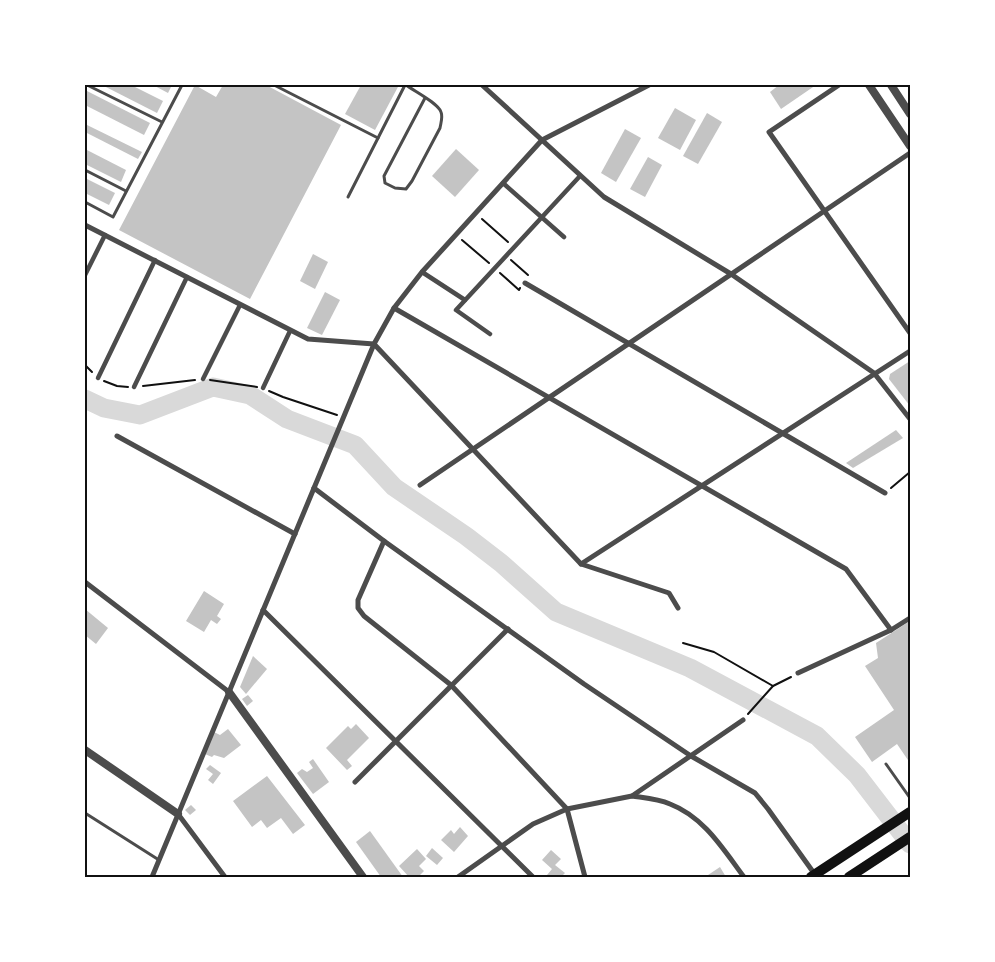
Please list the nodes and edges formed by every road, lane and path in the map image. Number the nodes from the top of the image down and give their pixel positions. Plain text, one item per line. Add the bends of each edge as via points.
1 (87, 85) edge
2 (182, 85) edge
3 (274, 85) edge
4 (405, 85) edge
5 (482, 85) edge
6 (648, 85) edge
7 (839, 85) edge
8 (869, 85) edge
9 (891, 85) edge
10 (638, 88) edge
11 (425, 98) junction
12 (910, 114) edge
13 (162, 122) junction
14 (378, 138) junction
15 (542, 140) junction
16 (910, 146) edge
17 (910, 153) edge
18 (85, 170) edge
19 (580, 176) junction
20 (503, 183) junction
21 (126, 191) junction
22 (348, 197) dead end
23 (85, 202) edge
24 (824, 211) junction
25 (476, 214) junction
26 (542, 217) junction
27 (85, 225) edge
28 (105, 235) junction
29 (564, 237) dead end
30 (514, 248) junction
31 (154, 260) junction
32 (422, 272) junction
33 (731, 274) junction
34 (85, 275) edge
35 (187, 277) junction
36 (525, 283) dead end
37 (465, 300) junction
38 (240, 305) junction
39 (394, 308) junction
40 (290, 331) junction
41 (910, 333) edge
42 (490, 334) dead end
43 (628, 343) junction
44 (374, 344) junction
45 (910, 350) edge
46 (85, 365) edge
47 (874, 374) junction
48 (98, 378) junction
49 (203, 379) junction
50 (134, 387) junction
51 (263, 388) junction
52 (547, 397) junction
53 (343, 419) junction
54 (910, 419) edge
55 (783, 433) junction
56 (117, 436) dead end
57 (472, 448) junction
58 (910, 472) edge
59 (420, 484) dead end
60 (701, 486) junction
61 (314, 488) junction
62 (885, 493) joint
63 (295, 534) junction
64 (384, 541) junction
65 (581, 564) junction
66 (85, 582) edge
67 (678, 608) dead end
68 (263, 610) junction
69 (910, 618) edge
70 (508, 629) junction
71 (891, 630) junction
72 (683, 642) dead end
73 (798, 674) joint
74 (452, 685) junction
75 (773, 686) junction
76 (229, 692) junction
77 (743, 720) joint
78 (395, 741) junction
79 (85, 750) edge
80 (691, 756) junction
81 (886, 764) dead end
82 (354, 782) dead end
83 (632, 796) junction
84 (910, 798) edge
85 (566, 809) junction
86 (85, 813) edge
87 (178, 814) junction
88 (908, 814) edge
89 (910, 837) edge
90 (502, 846) junction
91 (159, 860) junction
92 (814, 876) edge
93 (152, 877) edge
94 (225, 877) edge
95 (363, 877) edge
96 (458, 877) edge
97 (533, 877) edge
98 (585, 877) edge
99 (744, 877) edge
100 (849, 877) edge

1 - 13 lane
2 - 13 lane
3 - 14 lane
4 - 11 lane
4 - 14 lane
5 - 15 street
6 - 10 street
7 - 24 street via 769,132
8 - 16 street
9 - 12 street
10 - 15 street
11 - 11 lane via 441,110 440,128 406,189 394,188 385,182 384,176
13 - 21 lane
14 - 22 lane
15 - 19 street
15 - 20 street
17 - 24 street
18 - 21 lane
19 - 26 street
19 - 33 street via 604,197
20 - 25 street
20 - 26 street
21 - 23 lane via 113,216
24 - 33 street
24 - 41 street
25 - 30 path
25 - 32 street
26 - 29 street
26 - 30 street
27 - 28 street
28 - 31 street
28 - 34 street
30 - 37 street
31 - 35 street
31 - 48 street
32 - 37 street
32 - 39 street
33 - 43 street
33 - 47 street
35 - 38 street
35 - 50 street
36 - 43 street
37 - 42 street via 456,310
38 - 40 street
38 - 49 street
39 - 44 street
39 - 52 street
40 - 44 street via 308,339
40 - 51 street
43 - 52 street
43 - 55 street
44 - 53 street
44 - 57 street
45 - 47 street
46 - 48 path
47 - 54 street
47 - 55 street
48 - 50 path via 117,386
49 - 50 path
49 - 51 path
51 - 53 path
52 - 57 street
52 - 60 street
53 - 61 street
55 - 60 street
55 - 62 street
56 - 63 street
57 - 59 street
57 - 65 street
58 - 62 path
60 - 65 street
60 - 71 street via 846,569
61 - 63 street
61 - 64 street
63 - 68 street
64 - 70 street
64 - 74 street via 358,600 358,608
65 - 67 street via 669,593
66 - 76 street
68 - 76 street
68 - 78 street
69 - 71 street
70 - 74 street
70 - 80 street
71 - 73 street
72 - 75 path via 714,652
73 - 75 path
74 - 78 street
74 - 85 street
75 - 77 path
76 - 87 street
76 - 95 street
77 - 80 street
78 - 82 street
78 - 90 street
79 - 87 street
80 - 83 street
80 - 92 street via 755,793
81 - 84 lane
83 - 85 street
83 - 99 street via 670,804 698,820
85 - 90 street via 532,824
85 - 98 street
86 - 91 lane
87 - 91 street
87 - 94 street
88 - 92 main road
89 - 100 main road
90 - 96 street
90 - 97 street
91 - 93 street

